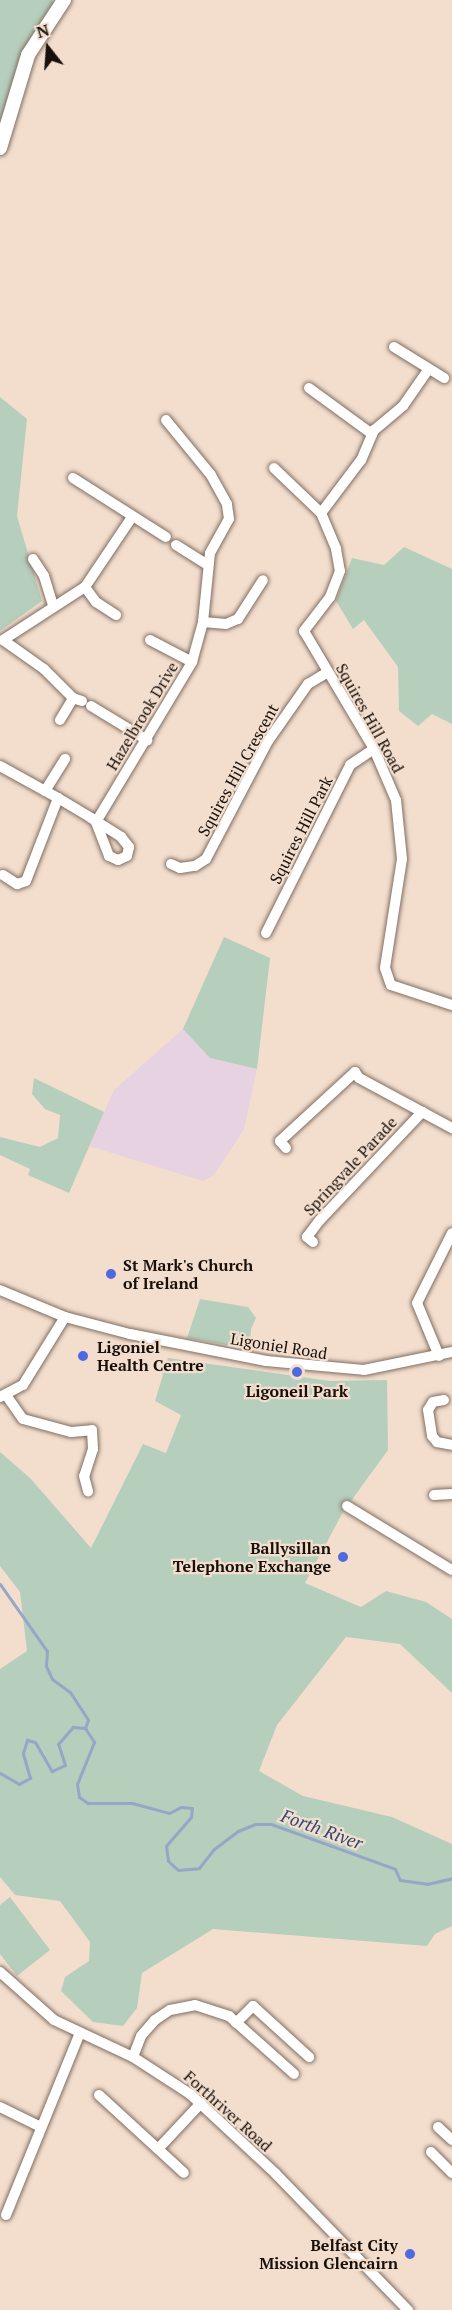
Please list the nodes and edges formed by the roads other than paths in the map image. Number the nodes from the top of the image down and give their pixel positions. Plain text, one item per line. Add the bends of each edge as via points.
1 (64, 0) edge
2 (0, 148) edge
3 (394, 347) dead end
4 (428, 370) junction
5 (444, 378) dead end
6 (309, 388) dead end
7 (166, 420) dead end
8 (372, 434) junction
9 (274, 468) dead end
10 (73, 478) dead end
11 (321, 513) junction
12 (132, 516) junction
13 (166, 537) dead end
14 (177, 545) dead end
15 (33, 559) dead end
16 (208, 565) junction
17 (263, 580) dead end
18 (85, 587) junction
19 (53, 606) junction
20 (116, 615) dead end
21 (203, 622) junction
22 (150, 640) dead end
23 (2, 642) edge
24 (192, 662) junction
25 (328, 672) junction
26 (82, 702) junction
27 (60, 720) dead end
28 (147, 740) junction
29 (374, 749) junction
30 (65, 759) dead end
31 (0, 766) edge
32 (45, 791) junction
33 (58, 798) junction
34 (171, 864) dead end
35 (3, 875) dead end
36 (266, 933) dead end
37 (452, 1005) edge
38 (422, 1112) junction
39 (452, 1128) edge
40 (286, 1148) dead end
41 (452, 1233) edge
42 (313, 1242) dead end
43 (0, 1290) edge
44 (65, 1317) junction
45 (452, 1352) edge
46 (439, 1356) junction
47 (3, 1396) edge
48 (444, 1400) dead end
49 (437, 1442) junction
50 (452, 1445) edge
51 (431, 1452) dead end
52 (88, 1491) dead end
53 (452, 1494) edge
54 (434, 1495) dead end
55 (347, 1506) dead end
56 (452, 1570) edge
57 (0, 1972) edge
58 (236, 2023) junction
59 (80, 2033) junction
60 (133, 2057) junction
61 (309, 2057) dead end
62 (294, 2074) dead end
63 (99, 2095) dead end
64 (201, 2103) junction
65 (0, 2107) edge
66 (41, 2127) junction
67 (438, 2127) dead end
68 (452, 2140) edge
69 (158, 2149) junction
70 (431, 2152) dead end
71 (184, 2173) dead end
72 (452, 2173) edge
73 (5, 2201) edge
74 (6, 2215) dead end
75 (408, 2310) edge

1 - 2 main road via 28,55
3 - 4 street
4 - 5 street
4 - 8 street via 403,406
6 - 8 street
7 - 16 street, Hazelbrook Drive via 211,475 229,512
8 - 11 street via 361,460
9 - 11 street
10 - 12 street
11 - 25 street, Squires Hill Road via 336,549 340,571 330,597 304,631
12 - 13 street
12 - 18 street
14 - 16 street
15 - 19 street via 44,576
16 - 21 street, Hazelbrook Drive
17 - 21 street via 238,619 226,624
18 - 19 street
18 - 20 street via 96,602
19 - 23 street
21 - 24 street, Hazelbrook Drive
22 - 24 street
23 - 26 street via 37,663
24 - 28 street, Hazelbrook Drive
25 - 29 street, Squires Hill Road
25 - 34 street, Squires Hill Crescent via 308,684 274,732 206,859 195,866 180,868
26 - 27 street
26 - 28 street
28 - 33 street, Hazelbrook Drive via 96,822
29 - 36 street, Squires Hill Park via 350,765
29 - 37 street, Squires Hill Road via 396,800 402,859 385,968 391,985 401,991
30 - 32 street
31 - 32 street
32 - 33 street
33 - 35 street via 26,880 17,884
38 - 39 street
38 - 40 street via 355,1072 280,1141
38 - 42 street, Springvale Parade via 320,1220 307,1237
41 - 46 street via 417,1303
43 - 44 street, Ligoniel Road
44 - 46 street, Ligoniel Road via 176,1345 338,1370 388,1367
44 - 47 street via 23,1385
45 - 46 street, Ligoniel Road
47 - 52 street via 23,1419 62,1431 92,1430 93,1449 84,1476
48 - 49 street via 433,1402 428,1410 432,1436
49 - 50 street
49 - 51 street
53 - 54 street
55 - 56 street
57 - 59 street, Forthriver Road via 41,2010
58 - 60 street via 213,2008 178,2008 146,2029
58 - 61 street via 253,2006
58 - 62 street
59 - 60 street, Forthriver Road
59 - 66 street
60 - 64 street, Forthriver Road
63 - 69 street
64 - 69 street
64 - 75 street, Forthriver Road
65 - 66 street
66 - 73 street
67 - 68 street
69 - 71 street
70 - 72 street
73 - 74 street

